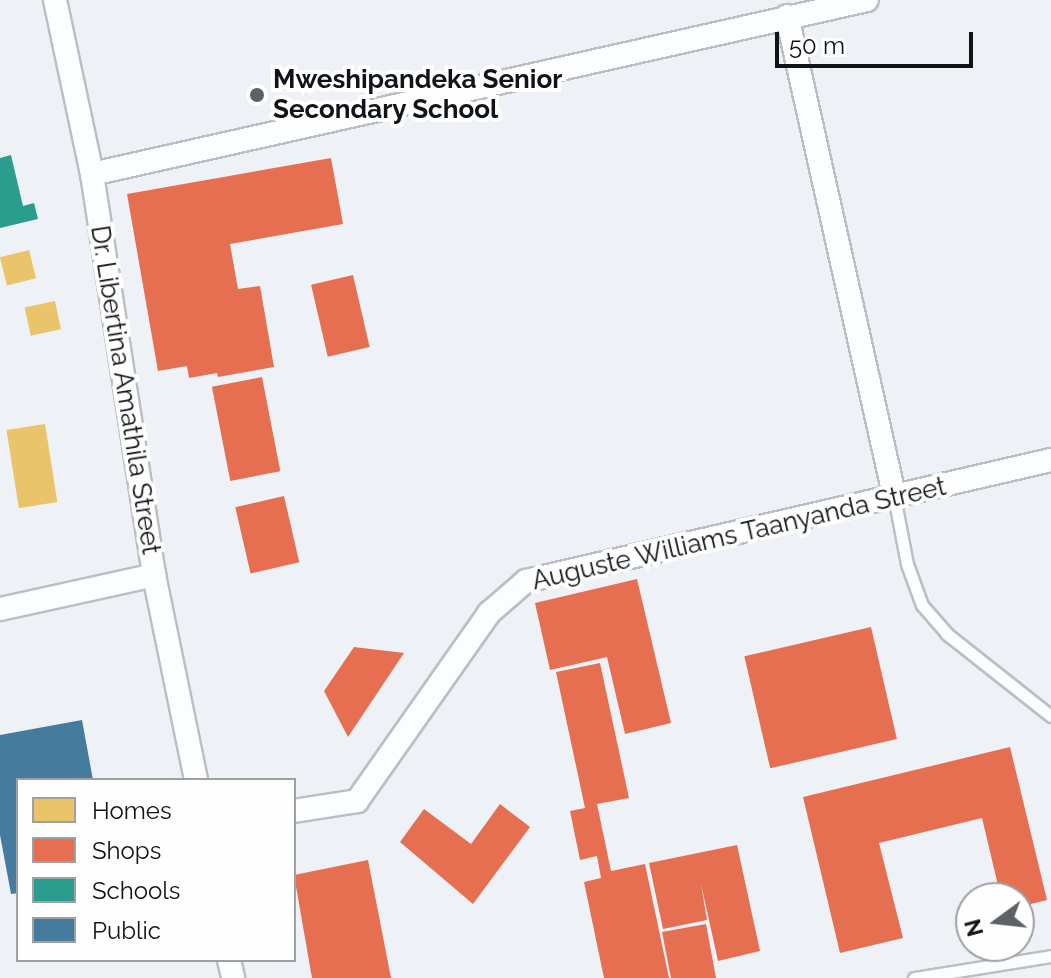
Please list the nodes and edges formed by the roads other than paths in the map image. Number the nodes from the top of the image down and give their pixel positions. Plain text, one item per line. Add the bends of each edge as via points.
1 (55, 0) edge
2 (867, 0) edge
3 (787, 16) junction
4 (92, 174) junction
5 (1051, 460) edge
6 (894, 496) junction
7 (154, 575) junction
8 (0, 609) edge
9 (1051, 716) edge
10 (196, 778) edge
11 (296, 811) edge
12 (1051, 956) edge
13 (914, 978) edge

1 - 4 street, Dr. Libertina Amathila Street
2 - 3 street
3 - 4 street
3 - 6 street
4 - 7 street, Dr. Libertina Amathila Street
5 - 6 street, Auguste Williams Taanyanda Street
6 - 9 lane via 907,564 922,605 947,634
6 - 11 street, Auguste Williams Taanyanda Street via 526,581 489,613 357,801
7 - 8 street
7 - 10 street, Dr. Libertina Amathila Street
12 - 13 lane

